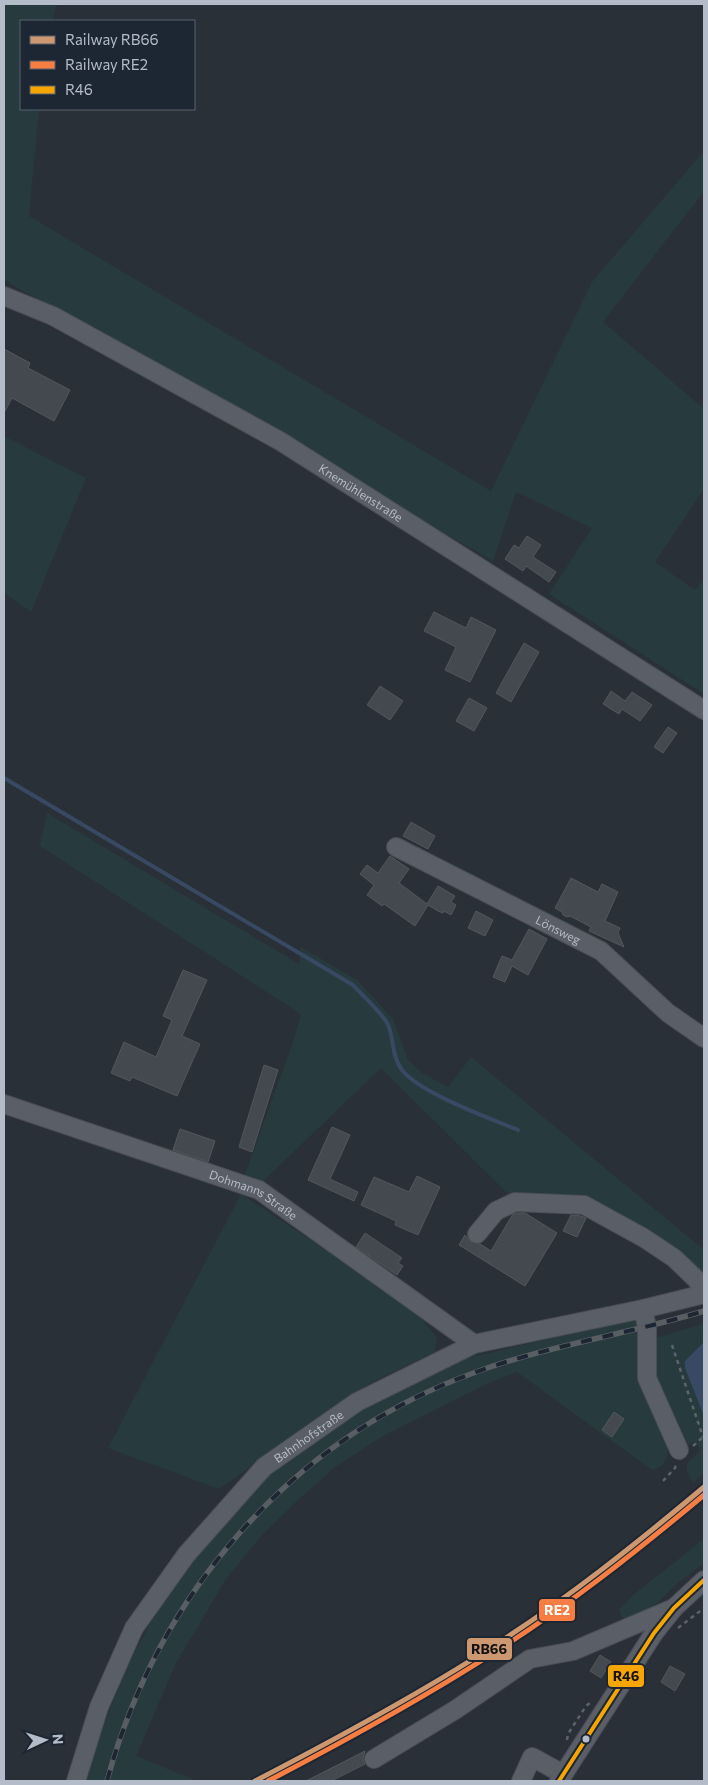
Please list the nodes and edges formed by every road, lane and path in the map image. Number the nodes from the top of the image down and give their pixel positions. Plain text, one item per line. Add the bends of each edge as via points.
1 (4, 296) edge
2 (704, 710) edge
3 (396, 846) dead end
4 (704, 1038) edge
5 (4, 1104) edge
6 (478, 1234) dead end
7 (704, 1294) edge
8 (643, 1309) junction
9 (474, 1344) junction
10 (672, 1345) dead end
11 (703, 1437) dead end
12 (679, 1450) joint
13 (663, 1481) dead end
14 (704, 1580) edge
15 (674, 1608) junction
16 (374, 1759) dead end
17 (561, 1778) edge
18 (76, 1781) edge
19 (521, 1781) edge

1 - 2 street, Knemühlenstraße via 54,316 280,441
3 - 4 street, Lönsweg via 601,951 668,1013
5 - 9 street, Dohmanns Straße via 259,1190
6 - 7 street, Bahnhofstraße via 496,1211 515,1202 584,1205 674,1258 697,1280
7 - 8 street, Bahnhofstraße
8 - 9 street, Bahnhofstraße
8 - 12 street via 647,1326 648,1378
9 - 18 street, Bahnhofstraße via 357,1402 264,1467 186,1555 134,1628 98,1707
10 - 11 path
12 - 13 path via 675,1468
14 - 15 street
15 - 16 street via 573,1651 530,1659
15 - 17 street via 654,1633
17 - 19 street via 532,1757

